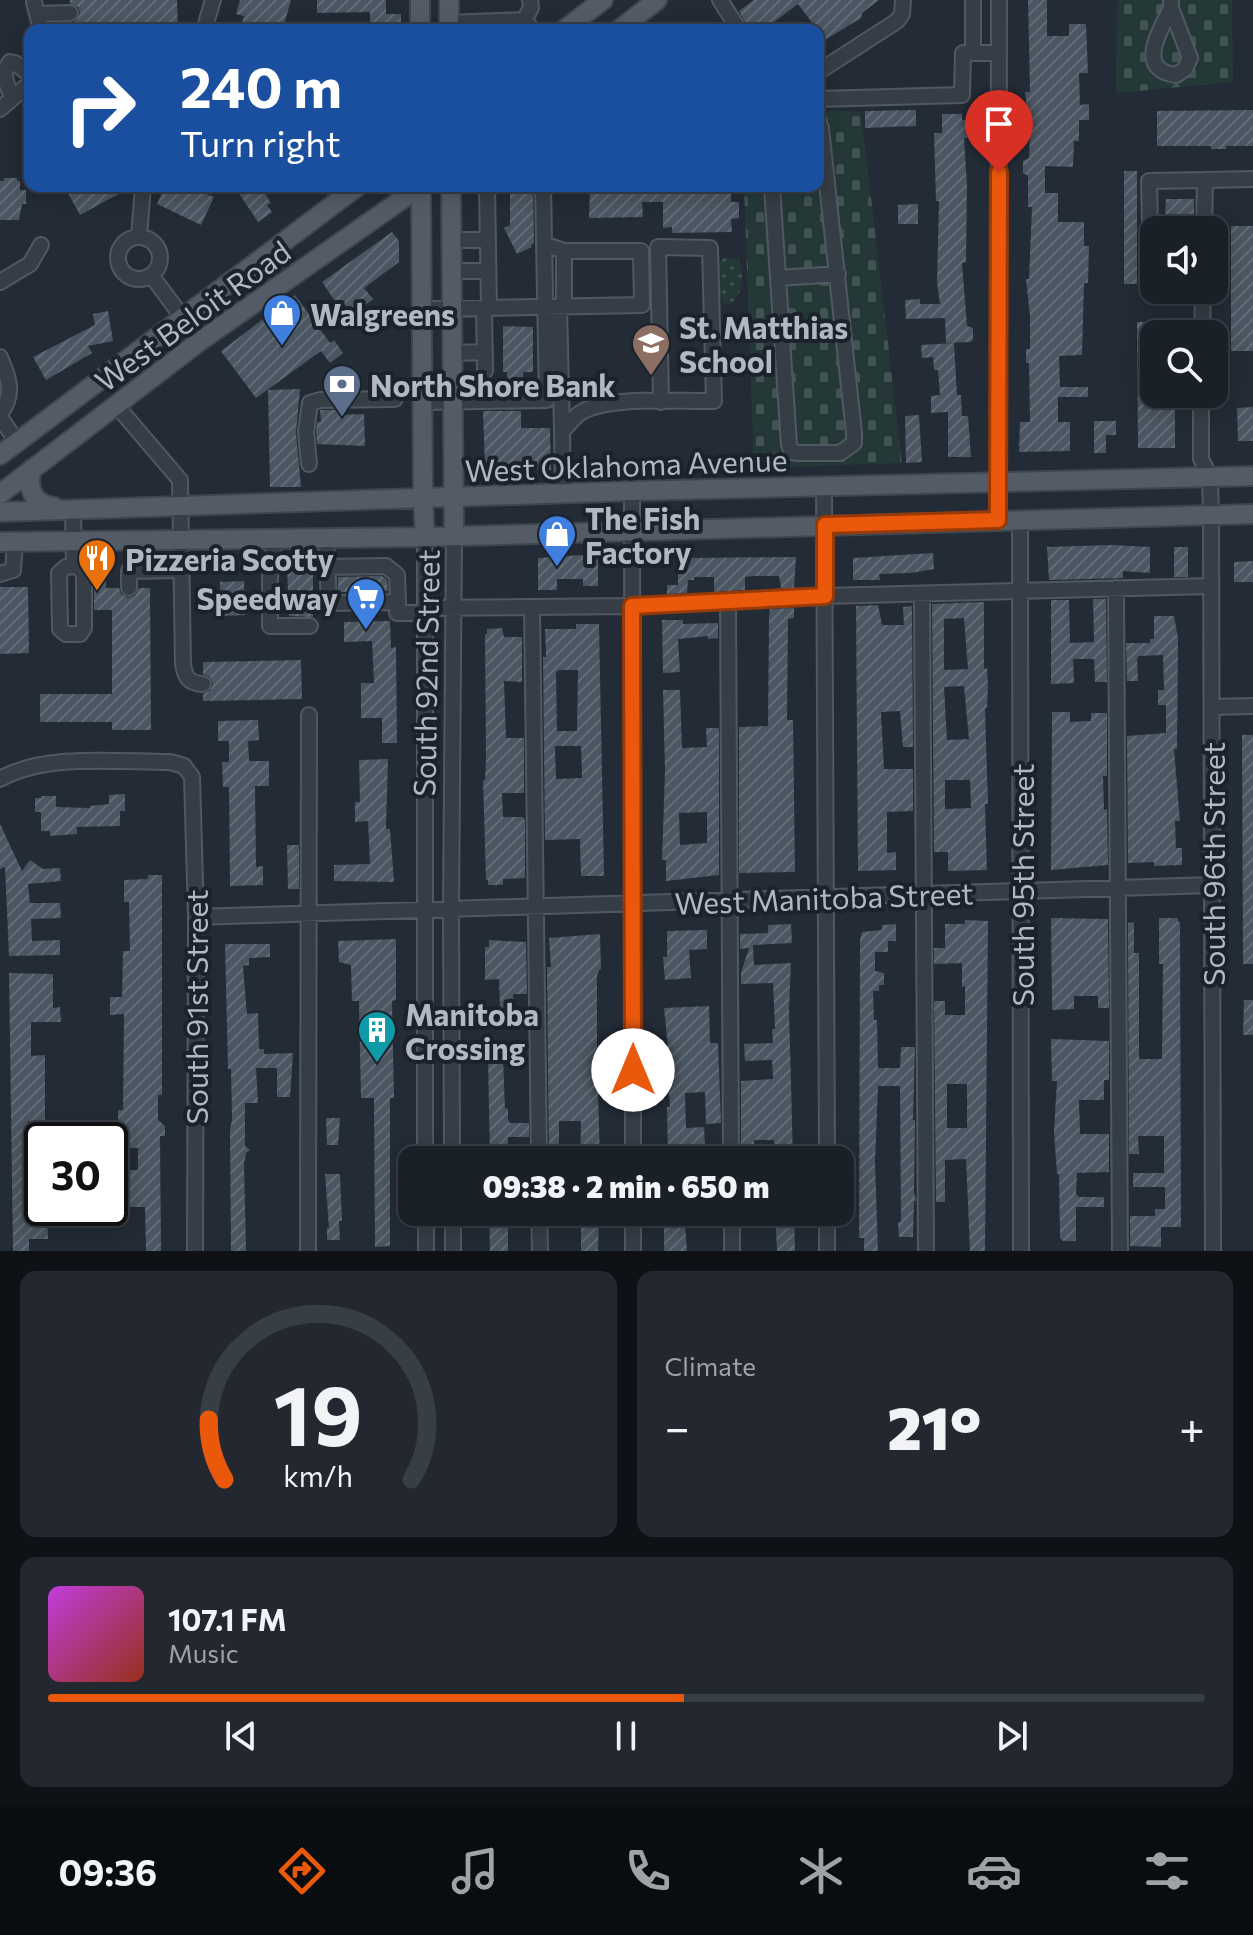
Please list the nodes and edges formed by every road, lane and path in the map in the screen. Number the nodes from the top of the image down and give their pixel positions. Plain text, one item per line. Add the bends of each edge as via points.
1 (213, 0) edge
2 (420, 0) edge
3 (449, 0) edge
4 (530, 0) edge
5 (603, 0) edge
6 (657, 0) edge
7 (720, 0) edge
8 (903, 0) edge
9 (973, 0) edge
10 (999, 0) edge
11 (36, 8) edge
12 (70, 13) dead end
13 (206, 24) edge
14 (420, 24) edge
15 (449, 24) edge
16 (527, 24) edge
17 (572, 24) edge
18 (627, 24) edge
19 (735, 24) edge
20 (973, 53) junction
21 (999, 53) junction
22 (824, 68) edge
23 (24, 70) edge
24 (24, 88) edge
25 (12, 97) junction
26 (824, 99) edge
27 (0, 109) edge
28 (824, 154) edge
29 (1253, 179) edge
30 (1205, 180) junction
31 (143, 192) edge
32 (412, 192) edge
33 (421, 192) edge
34 (451, 192) edge
35 (487, 192) edge
36 (543, 192) edge
37 (772, 192) edge
38 (336, 194) edge
39 (1150, 216) edge
40 (1204, 216) edge
41 (139, 236) junction
42 (451, 240) junction
43 (488, 240) junction
44 (544, 244) junction
45 (41, 245) dead end
46 (564, 251) junction
47 (271, 252) junction
48 (451, 271) junction
49 (488, 271) junction
50 (838, 274) junction
51 (151, 275) junction
52 (290, 278) junction
53 (778, 278) junction
54 (0, 282) edge
55 (556, 306) junction
56 (422, 309) junction
57 (451, 309) junction
58 (486, 309) junction
59 (183, 319) junction
60 (200, 341) junction
61 (485, 352) junction
62 (452, 353) junction
63 (0, 357) edge
64 (485, 371) dead end
65 (395, 399) dead end
66 (422, 402) junction
67 (661, 402) junction
68 (453, 403) junction
69 (116, 405) junction
70 (1201, 408) edge
71 (0, 415) edge
72 (562, 431) junction
73 (17, 442) junction
74 (0, 455) edge
75 (309, 464) dead end
76 (32, 469) junction
77 (1253, 476) edge
78 (1210, 477) junction
79 (998, 482) junction
80 (824, 486) junction
81 (632, 491) junction
82 (563, 493) junction
83 (0, 494) edge
84 (454, 497) junction
85 (423, 498) junction
86 (181, 506) junction
87 (73, 510) junction
88 (0, 512) edge
89 (1253, 514) edge
90 (1211, 515) junction
91 (998, 520) junction
92 (1020, 520) junction
93 (825, 525) junction
94 (633, 530) junction
95 (454, 536) junction
96 (425, 537) junction
97 (326, 538) junction
98 (275, 539) junction
99 (181, 540) junction
100 (7, 542) edge
101 (74, 542) junction
102 (74, 566) dead end
103 (327, 567) junction
104 (181, 570) junction
105 (0, 574) edge
106 (1211, 586) junction
107 (129, 588) dead end
108 (1116, 588) junction
109 (1021, 592) junction
110 (922, 595) junction
111 (825, 596) junction
112 (728, 601) junction
113 (398, 602) junction
114 (632, 606) junction
115 (532, 607) junction
116 (454, 608) junction
117 (425, 611) junction
118 (310, 626) dead end
119 (203, 684) dead end
120 (1253, 706) edge
121 (1212, 707) junction
122 (309, 715) dead end
123 (0, 779) edge
124 (1212, 885) junction
125 (1117, 888) junction
126 (1021, 892) junction
127 (923, 894) junction
128 (825, 897) junction
129 (730, 900) junction
130 (633, 903) junction
131 (537, 907) junction
132 (451, 909) junction
133 (424, 910) junction
134 (310, 914) junction
135 (196, 917) junction
136 (425, 1146) edge
137 (452, 1146) edge
138 (539, 1146) edge
139 (633, 1146) edge
140 (731, 1146) edge
141 (827, 1146) edge
142 (426, 1226) edge
143 (453, 1226) edge
144 (539, 1226) edge
145 (633, 1226) edge
146 (732, 1226) edge
147 (827, 1226) edge
148 (195, 1251) edge
149 (308, 1251) edge
150 (426, 1251) edge
151 (453, 1251) edge
152 (540, 1251) edge
153 (633, 1251) edge
154 (732, 1251) edge
155 (827, 1251) edge
156 (926, 1251) edge
157 (1021, 1251) edge
158 (1120, 1251) edge
159 (1213, 1251) edge

1 - 13 street
2 - 14 main road
3 - 15 main road
4 - 16 street
5 - 17 main road
6 - 18 main road
7 - 19 street
8 - 22 street via 897,21
9 - 20 street
10 - 21 street
11 - 12 street
20 - 21 street
20 - 26 street via 963,53 962,95
21 - 79 street
23 - 25 street via 10,62 5,68
24 - 25 street
25 - 27 street
28 - 50 street
29 - 30 street
30 - 39 street via 1149,181
30 - 40 street
31 - 41 street
32 - 52 main road, West Beloit Road
33 - 56 main road, South 92nd Street
34 - 42 main road, South 92nd Street
35 - 43 street
36 - 44 street
37 - 53 street
38 - 47 main road, West Beloit Road
41 - 51 street via 159,251 159,264
41 - 51 street via 125,241 118,261 131,277
42 - 43 street
42 - 48 main road, South 92nd Street
43 - 49 street
44 - 46 street
44 - 55 street
45 - 54 street via 30,264
46 - 55 street
46 - 55 street via 641,251 642,305
47 - 52 street
47 - 59 main road, West Beloit Road
48 - 49 street
48 - 57 main road, South 92nd Street
49 - 58 street
50 - 53 street
50 - 53 street via 854,433 854,443 840,453 798,453 789,445
51 - 59 street
52 - 60 main road, West Beloit Road
55 - 58 street
55 - 68 street via 547,400
55 - 72 street
56 - 57 street
56 - 66 main road, South 92nd Street
57 - 58 street
57 - 62 main road, South 92nd Street
58 - 61 street
59 - 60 street
59 - 73 main road, West Beloit Road
60 - 69 main road, West Beloit Road
61 - 62 street
61 - 64 street
62 - 68 main road, South 92nd Street
63 - 71 street via 9,377 9,402
65 - 75 street via 310,403
66 - 68 street
66 - 85 main road, South 92nd Street
67 - 67 street via 658,247 710,248 714,401
67 - 72 street via 608,403 581,413
68 - 84 main road, South 92nd Street
69 - 76 main road, West Beloit Road
69 - 86 street via 180,480
70 - 78 street, South 96th Street via 1201,459
71 - 73 street
72 - 82 street
73 - 74 main road, West Beloit Road
76 - 83 main road, West Beloit Road
76 - 87 main road via 29,482 37,501
77 - 78 main road, West Oklahoma Avenue
78 - 79 main road, West Oklahoma Avenue
78 - 90 street, South 96th Street
79 - 80 main road, West Oklahoma Avenue
79 - 91 street
80 - 81 main road, West Oklahoma Avenue
80 - 93 street
81 - 82 main road, West Oklahoma Avenue
81 - 94 street
82 - 84 main road, West Oklahoma Avenue
84 - 85 main road, West Oklahoma Avenue
84 - 95 main road, South 92nd Street
85 - 86 main road, West Oklahoma Avenue
85 - 96 main road, South 92nd Street
86 - 87 main road, West Oklahoma Avenue
86 - 99 street
87 - 88 main road, West Oklahoma Avenue
87 - 101 street
89 - 90 main road
90 - 92 main road
90 - 106 street, South 96th Street
91 - 92 main road
91 - 93 main road
92 - 109 street, South 95th Street
93 - 94 main road
93 - 111 street
94 - 95 main road
94 - 114 street
95 - 96 main road
95 - 116 street, South 92nd Street
96 - 97 main road
96 - 117 street, South 92nd Street
97 - 98 main road
97 - 103 street
98 - 99 main road
98 - 118 street via 270,626
99 - 101 main road
99 - 104 street
100 - 101 main road
100 - 105 street via 13,570
101 - 102 street
103 - 113 street via 386,566 397,575
103 - 113 street via 329,603
104 - 107 street via 129,571
104 - 119 street via 184,675
106 - 108 street
106 - 121 street, South 96th Street
108 - 109 street
108 - 125 street
109 - 110 street
109 - 126 street, South 95th Street
110 - 111 street
110 - 127 street
111 - 112 street
111 - 128 street
112 - 114 street
112 - 129 street
113 - 117 street via 397,613
114 - 115 street
114 - 130 street
115 - 116 street
115 - 131 street
116 - 117 street
116 - 132 street, South 92nd Street
117 - 133 street, South 92nd Street
120 - 121 street
121 - 124 street, South 96th Street
122 - 134 street
123 - 135 street, South 91st Street via 20,768 56,762 184,766 194,792
124 - 125 street, West Manitoba Street
124 - 159 street, South 96th Street
125 - 126 street, West Manitoba Street
125 - 158 street
126 - 127 street, West Manitoba Street
126 - 157 street, South 95th Street
127 - 128 street, West Manitoba Street
127 - 156 street
128 - 129 street, West Manitoba Street
128 - 141 street
129 - 130 street, West Manitoba Street
129 - 140 street
130 - 131 street, West Manitoba Street
130 - 139 street
131 - 132 street, West Manitoba Street
131 - 138 street
132 - 133 street, West Manitoba Street
132 - 137 street, South 92nd Street
133 - 134 street, West Manitoba Street
133 - 136 street, South 92nd Street
134 - 135 street, West Manitoba Street
134 - 149 street
135 - 148 street, South 91st Street
142 - 150 street
143 - 151 street
144 - 152 street
145 - 153 street
146 - 154 street
147 - 155 street

